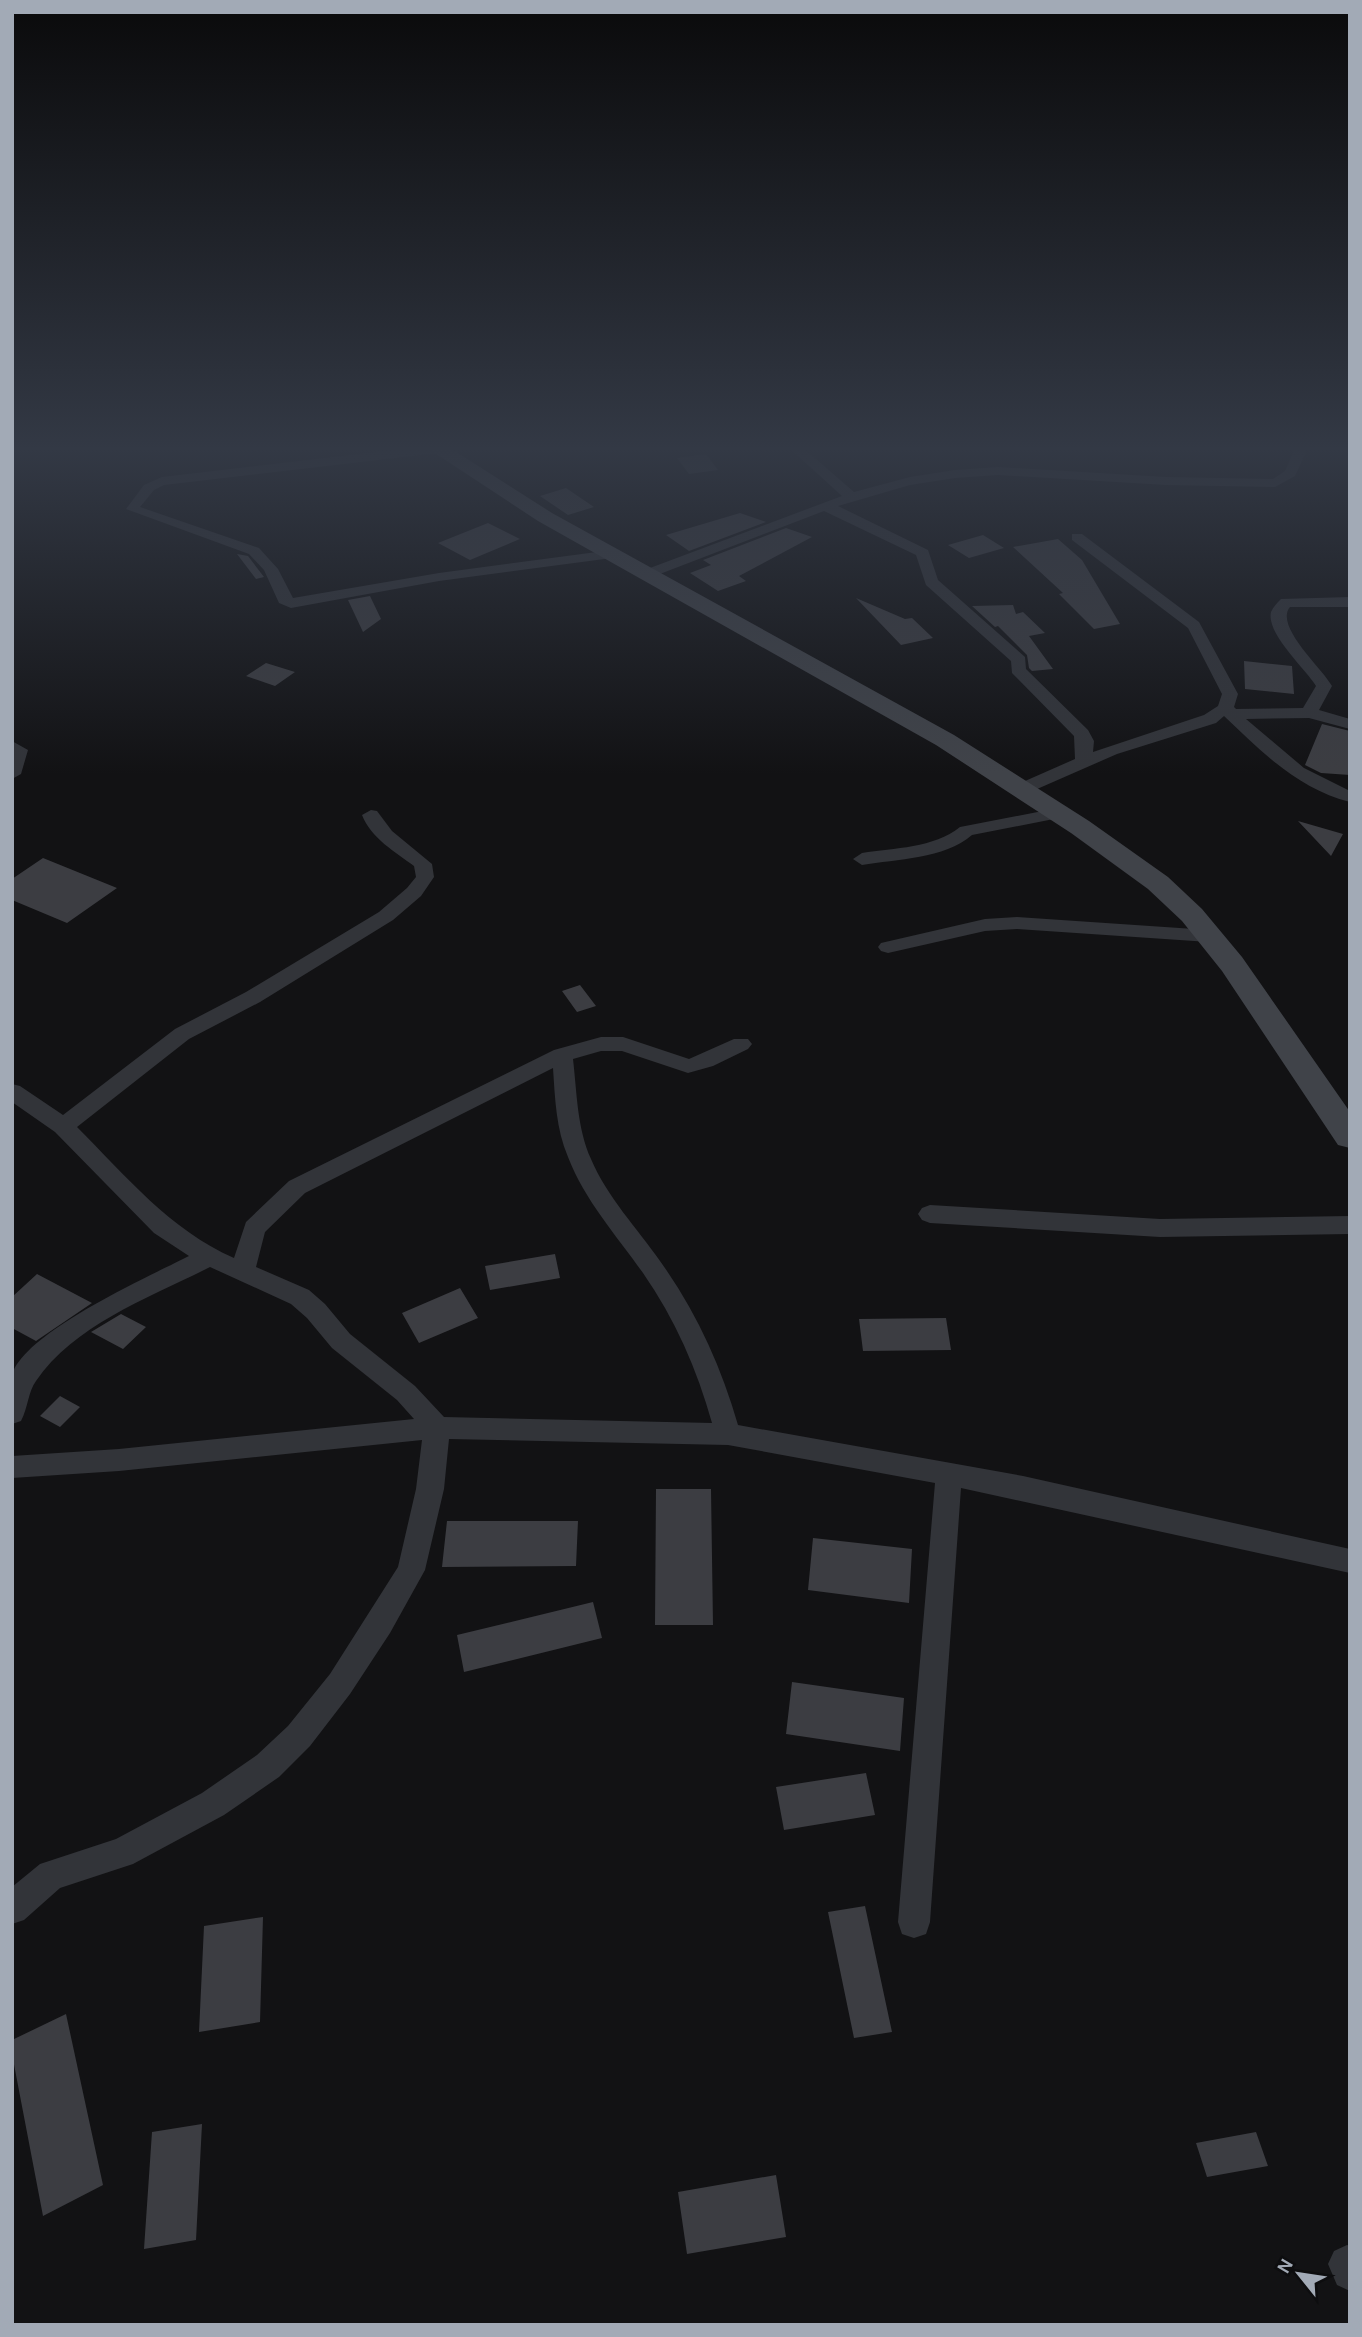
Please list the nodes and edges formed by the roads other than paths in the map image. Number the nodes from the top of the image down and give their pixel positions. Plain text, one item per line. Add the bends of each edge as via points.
1 (258, 555) edge
2 (604, 555) edge
3 (614, 555) edge
4 (697, 555) edge
5 (924, 555) edge
6 (1101, 555) edge
7 (647, 574) junction
8 (1350, 602) edge
9 (1228, 711) junction
10 (1309, 713) junction
11 (1350, 723) edge
12 (12, 746) edge
13 (1084, 762) junction
14 (12, 774) edge
15 (1022, 789) junction
16 (1350, 797) edge
17 (1058, 813) junction
18 (371, 815) dead end
19 (862, 859) dead end
20 (1209, 936) junction
21 (888, 947) dead end
22 (741, 1044) dead end
23 (562, 1055) junction
24 (12, 1091) edge
25 (63, 1126) junction
26 (1350, 1137) edge
27 (930, 1214) dead end
28 (1350, 1225) edge
29 (209, 1257) junction
30 (243, 1271) junction
31 (12, 1413) edge
32 (437, 1428) junction
33 (728, 1434) junction
34 (12, 1467) edge
35 (949, 1474) junction
36 (1350, 1561) edge
37 (12, 1908) edge
38 (914, 1922) dead end

1 - 2 street via 271,569 284,600 291,603
3 - 7 main road
4 - 7 street
5 - 13 street via 931,582 1019,660 1018,670 1082,734
6 - 9 street via 1194,625 1230,694
7 - 15 main road via 945,740
8 - 10 street via 1286,601 1277,614 1285,636 1324,685
9 - 10 street
9 - 13 street
9 - 16 street via 1296,773
10 - 11 street
12 - 14 street via 19,750
13 - 15 street
15 - 17 main road
17 - 19 street via 966,831 935,847
17 - 20 main road via 1158,883
18 - 25 street via 381,832 423,864 425,877 414,892 354,937 182,1034
20 - 21 street via 1017,923 985,925
20 - 26 main road
22 - 23 street via 688,1066 623,1044 601,1044
23 - 30 street via 297,1187 254,1228
23 - 33 street via 579,1158 598,1194 691,1328
24 - 25 street
25 - 29 street via 162,1227
27 - 28 street via 1160,1228
29 - 30 street
29 - 31 street via 66,1335 28,1370
30 - 32 street via 300,1297 341,1341 406,1393
32 - 33 street
32 - 34 street
32 - 37 street via 430,1489 411,1570 341,1684 299,1736 268,1766 213,1804 122,1853 51,1875
33 - 35 street
35 - 36 street
35 - 38 street

